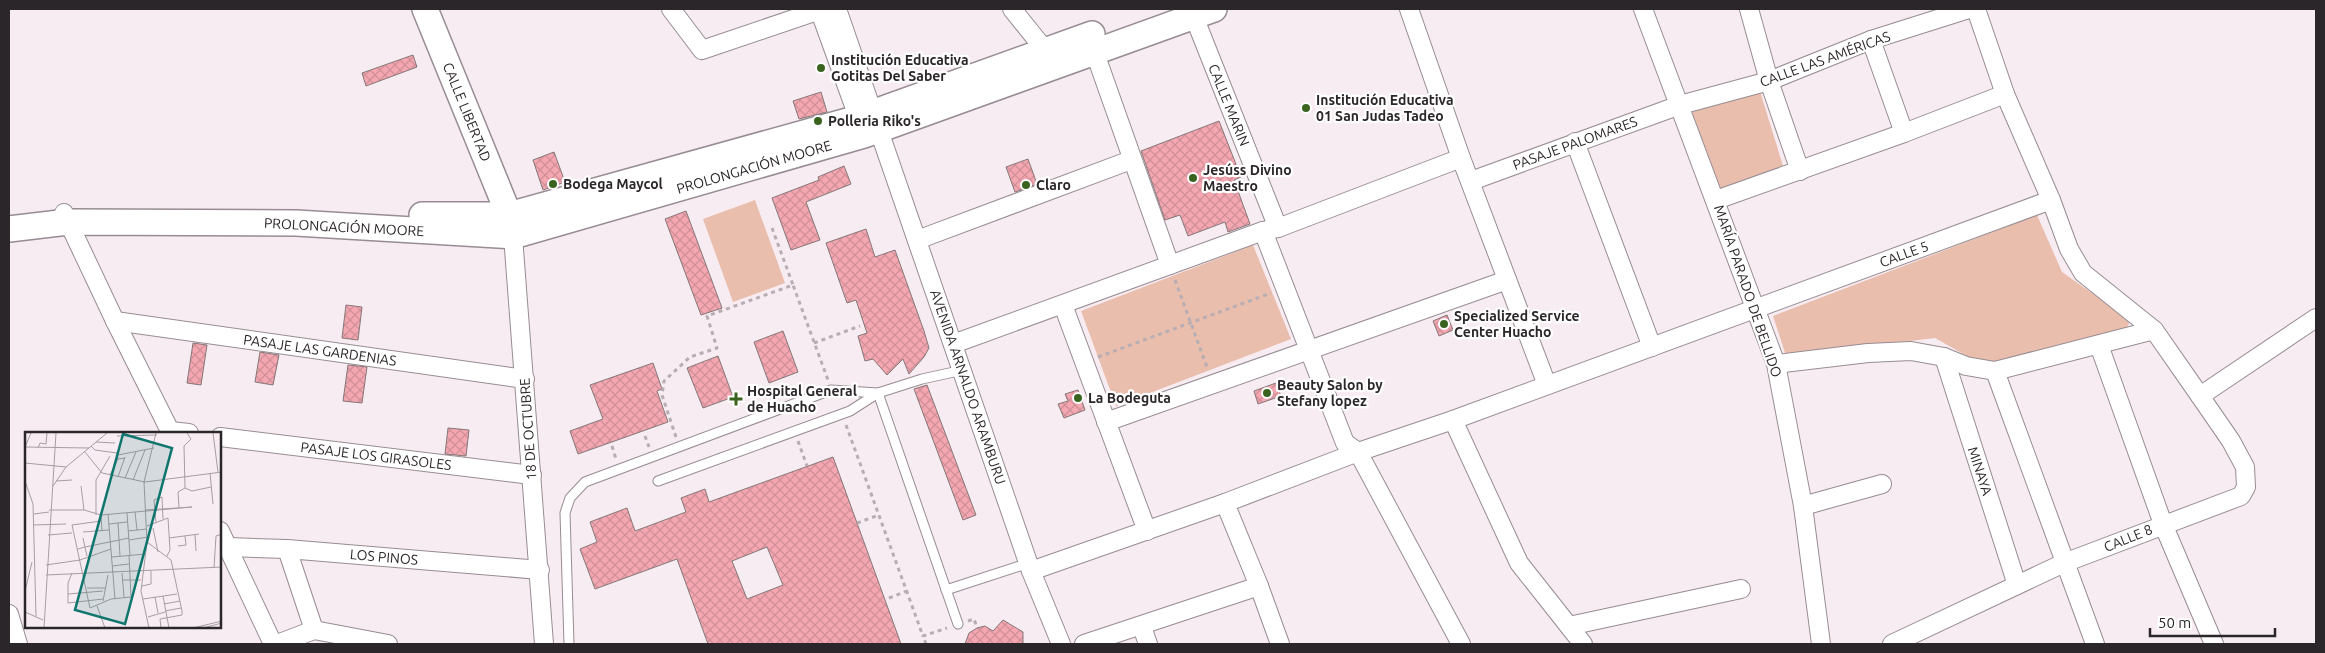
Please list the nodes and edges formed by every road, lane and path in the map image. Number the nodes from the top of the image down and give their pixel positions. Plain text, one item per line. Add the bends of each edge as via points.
1 (425, 9) edge
2 (671, 9) edge
3 (820, 9) edge
4 (836, 9) edge
5 (1012, 9) edge
6 (1162, 9) edge
7 (1409, 9) edge
8 (1643, 9) edge
9 (1749, 9) edge
10 (1969, 9) edge
11 (1976, 9) edge
12 (1200, 11) edge
13 (1871, 40) junction
14 (1091, 43) junction
15 (1045, 50) junction
16 (1768, 81) junction
17 (2005, 94) junction
18 (1680, 105) junction
19 (869, 124) junction
20 (1904, 133) junction
21 (1575, 142) junction
22 (1461, 158) junction
23 (1131, 160) junction
24 (1800, 171) junction
25 (1471, 181) junction
26 (1716, 200) junction
27 (2051, 200) junction
28 (65, 216) junction
29 (9, 217) edge
30 (511, 225) junction
31 (772, 228) dead end
32 (9, 229) edge
33 (1270, 229) junction
34 (917, 240) junction
35 (1170, 265) junction
36 (1507, 280) junction
37 (793, 285) junction
38 (1285, 288) junction
39 (1063, 305) junction
40 (1756, 308) junction
41 (2316, 318) edge
42 (115, 321) junction
43 (1191, 322) junction
44 (860, 326) dead end
45 (2154, 330) junction
46 (814, 343) junction
47 (953, 344) junction
48 (2099, 345) junction
49 (1652, 347) junction
50 (1309, 349) junction
51 (1944, 357) junction
52 (1084, 363) junction
53 (1776, 364) junction
54 (963, 370) junction
55 (1995, 371) junction
56 (525, 379) junction
57 (1213, 383) junction
58 (1547, 385) junction
59 (832, 390) junction
60 (878, 393) junction
61 (2200, 396) junction
62 (842, 414) junction
63 (1453, 420) junction
64 (1106, 422) junction
65 (794, 431) junction
66 (170, 432) edge
67 (221, 437) edge
68 (680, 447) junction
69 (1358, 452) junction
70 (807, 466) dead end
71 (532, 475) junction
72 (658, 481) dead end
73 (1882, 484) dead end
74 (1225, 503) junction
75 (1803, 506) junction
76 (879, 515) junction
77 (857, 523) dead end
78 (2163, 524) junction
79 (1146, 531) junction
80 (224, 539) edge
81 (287, 549) junction
82 (2064, 563) junction
83 (1030, 567) junction
84 (540, 570) junction
85 (2017, 585) junction
86 (1259, 586) junction
87 (1742, 589) dead end
88 (946, 590) junction
89 (907, 592) junction
90 (889, 598) dead end
91 (9, 614) edge
92 (958, 624) dead end
93 (1569, 626) junction
94 (1142, 627) junction
95 (314, 630) junction
96 (923, 636) dead end
97 (18, 644) edge
98 (273, 644) edge
99 (278, 644) edge
100 (388, 644) edge
101 (544, 644) edge
102 (569, 644) edge
103 (1061, 644) edge
104 (1084, 644) edge
105 (1148, 644) edge
106 (1280, 644) edge
107 (1461, 644) edge
108 (1583, 644) edge
109 (1821, 644) edge
110 (1892, 644) edge
111 (2095, 644) edge
112 (2214, 644) edge

1 - 30 street, CALLE LIBERTAD
2 - 3 street via 702,50
3 - 19 street
4 - 19 street
5 - 15 street
6 - 14 street, PROLONGACIÓN MOORE
7 - 22 street
8 - 18 street, MARÍA PARADO DE BELLIDO
9 - 16 street
10 - 13 street, CALLE LAS AMÉRICAS
11 - 17 street
12 - 14 street, PROLONGACIÓN MOORE
12 - 33 street, CALLE MARIN
13 - 16 street, CALLE LAS AMÉRICAS
13 - 20 street
14 - 15 street, PROLONGACIÓN MOORE
14 - 19 street, PROLONGACIÓN MOORE
14 - 23 street
15 - 19 street, PROLONGACIÓN MOORE
16 - 18 street, CALLE LAS AMÉRICAS
16 - 24 street
17 - 20 street
17 - 27 street
18 - 21 street, PASAJE PALOMARES
18 - 26 street, MARÍA PARADO DE BELLIDO
19 - 30 street, PROLONGACIÓN MOORE
19 - 34 street, AVENIDA ARNALDO ARAMBURU
20 - 24 street
21 - 25 street, PASAJE PALOMARES
21 - 49 street
22 - 25 street
22 - 33 street
23 - 34 street
23 - 35 street
24 - 26 street
25 - 36 street
26 - 40 street, MARÍA PARADO DE BELLIDO
27 - 40 street, CALLE 5
27 - 45 street via 2069,249 2083,273
28 - 29 street, PROLONGACIÓN MOORE
28 - 30 street, PROLONGACIÓN MOORE
28 - 32 street, PROLONGACIÓN MOORE
28 - 42 street
30 - 56 street, 18 DE OCTUBRE
31 - 37 path
33 - 35 street
33 - 38 street, CALLE MARIN
34 - 47 street, AVENIDA ARNALDO ARAMBURU
35 - 39 street
35 - 43 path
36 - 50 street
36 - 58 street
37 - 46 path
37 - 68 path via 707,316 717,348 690,357 664,382 662,395
38 - 43 path
38 - 50 street, CALLE MARIN
39 - 47 street
39 - 52 street
40 - 49 street, CALLE 5
40 - 53 street, MARÍA PARADO DE BELLIDO
41 - 61 street
42 - 56 street, PASAJE LAS GARDENIAS
42 - 66 street
43 - 52 path
43 - 57 path
44 - 46 path
45 - 48 street
45 - 61 street
46 - 59 path
47 - 54 street, AVENIDA ARNALDO ARAMBURU
48 - 55 street
48 - 78 street
49 - 58 street, CALLE 5
50 - 57 street
50 - 69 street, CALLE MARIN via 1345,443
51 - 53 street via 1912,351
51 - 55 street via 1966,366
51 - 85 street, MINAYA
52 - 64 street
53 - 75 street, MARÍA PARADO DE BELLIDO
54 - 60 lane
54 - 83 street, AVENIDA ARNALDO ARAMBURU
55 - 82 street
56 - 71 street, 18 DE OCTUBRE
57 - 64 street
58 - 63 street, CALLE 5
59 - 60 lane
59 - 68 lane
60 - 62 lane
60 - 88 lane
61 - 78 street, CALLE 8 via 2245,468 2246,487 2242,496
62 - 65 lane
62 - 76 path
63 - 69 street, CALLE 5
63 - 93 street via 1519,563
64 - 79 street
65 - 70 path
65 - 72 lane
67 - 71 street, PASAJE LOS GIRASOLES
68 - 102 lane via 585,482 570,498 565,513
69 - 74 street, CALLE 5
69 - 107 street, CALLE MARIN
71 - 84 street, 18 DE OCTUBRE
73 - 75 street
74 - 79 street, CALLE 5
74 - 86 street
75 - 109 street, MARÍA PARADO DE BELLIDO
76 - 77 path
76 - 89 path
78 - 82 street, CALLE 8
78 - 112 street
79 - 83 street, CALLE 5
80 - 81 street, LOS PINOS
80 - 98 street
81 - 84 street, LOS PINOS
81 - 95 street
82 - 85 street, CALLE 8
82 - 111 street
83 - 88 lane
83 - 103 street, AVENIDA ARNALDO ARAMBURU
84 - 101 street, 18 DE OCTUBRE
85 - 110 street, CALLE 8
86 - 94 street
86 - 106 street
87 - 93 street
88 - 92 lane
89 - 90 path
89 - 96 path
91 - 97 street
93 - 108 street
94 - 104 street
94 - 105 street
95 - 99 street
95 - 100 street

